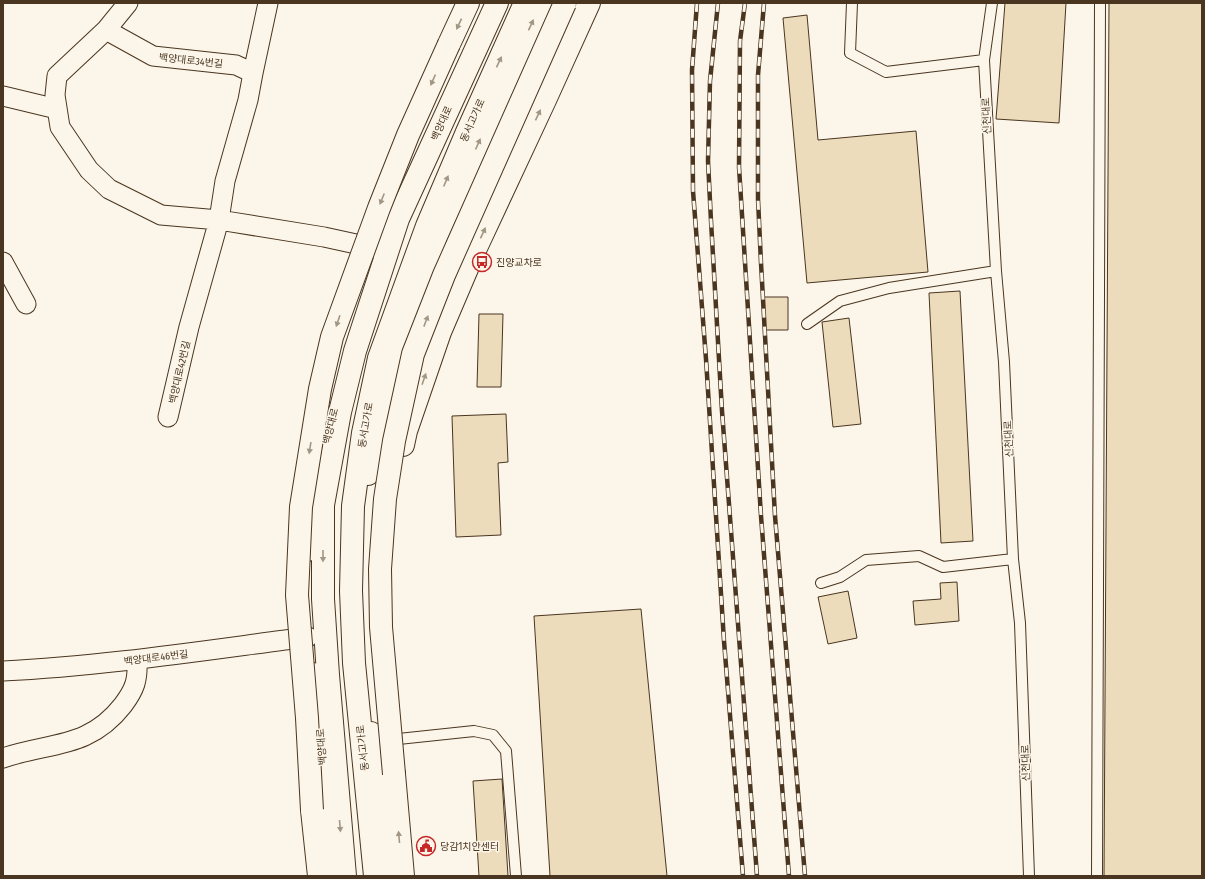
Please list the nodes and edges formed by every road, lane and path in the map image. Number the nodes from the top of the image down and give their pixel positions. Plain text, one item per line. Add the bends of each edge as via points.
1 (128, 3) edge
2 (268, 3) edge
3 (468, 3) edge
4 (489, 3) edge
5 (497, 3) edge
6 (525, 3) edge
7 (542, 3) edge
8 (566, 3) edge
9 (589, 3) edge
10 (852, 3) edge
11 (992, 3) edge
12 (1100, 3) edge
13 (106, 30) junction
14 (984, 60) junction
15 (253, 73) junction
16 (3, 96) edge
17 (57, 109) junction
18 (219, 220) junction
19 (384, 250) junction
20 (3, 262) edge
21 (996, 271) junction
22 (26, 304) dead end
23 (807, 324) dead end
24 (168, 416) dead end
25 (1013, 559) junction
26 (821, 582) dead end
27 (308, 636) junction
28 (137, 660) junction
29 (3, 671) edge
30 (381, 741) junction
31 (3, 758) edge
32 (380, 805) junction
33 (319, 876) edge
34 (329, 876) edge
35 (344, 876) edge
36 (375, 876) edge
37 (387, 876) edge
38 (403, 876) edge
39 (516, 876) edge
40 (1029, 876) edge
41 (1098, 876) edge

1 - 13 street
2 - 15 street
3 -> 33 main road, bridge via 408,135 332,337 308,457 302,507 297,595
4 - 19 main road, 백양대로 via 447,110
5 -> 35 main road via 398,219 355,351 340,412 323,505 323,599
36 -> 6 main road, 동서고가로 via 354,663 351,591 353,506 363,433 379,358 427,226
32 -> 7 main road via 359,636 358,555 380,400 400,330 436,237
38 -> 8 main road, bridge via 381,627 380,569 385,500 394,441 413,354
30 -> 9 main road via 390,516 406,431 440,332 475,250
10 - 14 lane via 850,53 886,72
11 - 14 lane, 신천대로
12 - 41 lane
13 - 15 street, 백양대로34번길 via 153,56 236,65
13 - 17 street via 57,76
14 - 21 lane, 신천대로
15 - 18 street via 225,181
16 - 17 street
17 - 18 street via 60,127 89,170 109,189 161,216
18 - 19 street
18 - 24 street, 백양대로42번길 via 189,327
19 - 27 main road, 백양대로 via 328,430 308,546
20 - 22 street
21 - 23 lane via 889,288 840,301
21 - 25 lane, 신천대로 via 1004,362
25 - 26 lane via 943,567 919,556 866,560 840,578
25 - 40 lane, 신천대로 via 1020,623
27 - 28 street, 백양대로46번길
27 - 34 main road, 백양대로 via 320,732
28 - 29 street, 백양대로46번길
28 - 31 street via 138,672 133,691 118,712 97,730 71,742
30 - 32 main road
30 - 39 lane via 474,730 493,735 506,751
32 - 37 main road

